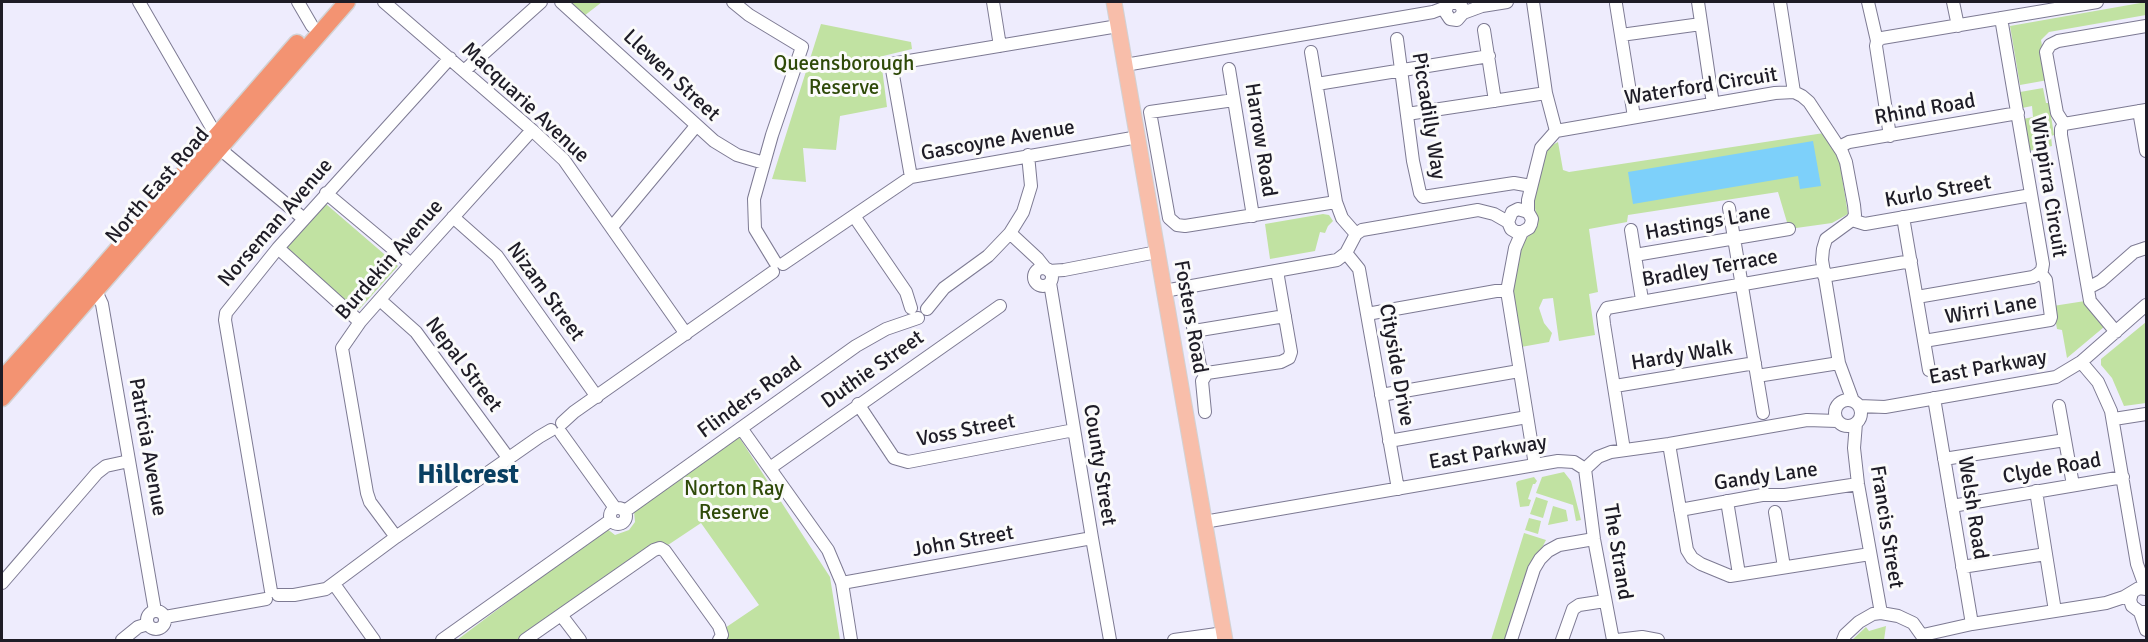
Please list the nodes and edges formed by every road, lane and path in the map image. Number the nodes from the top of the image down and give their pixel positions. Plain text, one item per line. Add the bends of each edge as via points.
1 (140, 2) edge
2 (298, 2) edge
3 (334, 2) edge
4 (348, 2) edge
5 (384, 2) edge
6 (541, 2) edge
7 (561, 2) edge
8 (733, 2) edge
9 (993, 2) edge
10 (1114, 2) edge
11 (1507, 2) edge
12 (1533, 2) edge
13 (1698, 2) edge
14 (1780, 2) edge
15 (1868, 2) edge
16 (1953, 2) edge
17 (2097, 2) edge
18 (1616, 4) dead end
19 (1454, 6) edge
20 (2038, 6) edge
21 (2001, 18) junction
22 (1701, 24) junction
23 (1958, 26) junction
24 (2146, 26) edge
25 (1118, 27) junction
26 (316, 29) junction
27 (1484, 30) dead end
28 (1621, 35) junction
29 (1397, 39) dead end
30 (1877, 41) junction
31 (1000, 46) junction
32 (1311, 52) dead end
33 (1489, 56) junction
34 (450, 58) junction
35 (1125, 65) junction
36 (1229, 69) dead end
37 (464, 71) junction
38 (1401, 71) junction
39 (1317, 84) junction
40 (1794, 92) junction
41 (1546, 93) junction
42 (1234, 100) junction
43 (1495, 101) junction
44 (1713, 104) junction
45 (2143, 110) edge
46 (2018, 113) junction
47 (1407, 114) junction
48 (1634, 117) junction
49 (2064, 124) junction
50 (696, 126) junction
51 (532, 130) junction
52 (1556, 131) junction
53 (1890, 136) junction
54 (1138, 137) junction
55 (218, 142) junction
56 (1839, 147) junction
57 (2146, 151) edge
58 (1028, 155) junction
59 (764, 163) junction
60 (911, 177) junction
61 (1531, 186) junction
62 (326, 193) junction
63 (2031, 195) junction
64 (1336, 202) junction
65 (1730, 208) dead end
66 (854, 216) junction
67 (1253, 216) junction
68 (1518, 216) junction
69 (453, 217) junction
70 (1903, 217) junction
71 (304, 219) junction
72 (1852, 220) junction
73 (612, 227) junction
74 (1789, 229) dead end
75 (1631, 230) dead end
76 (1010, 233) junction
77 (1356, 234) junction
78 (1735, 238) junction
79 (2146, 248) edge
80 (278, 249) junction
81 (1157, 252) junction
82 (1346, 253) junction
83 (1635, 255) junction
84 (1911, 261) junction
85 (411, 264) junction
86 (777, 266) junction
87 (1277, 271) junction
88 (2040, 272) junction
89 (1824, 273) junction
90 (1046, 277) junction
91 (1743, 283) junction
92 (93, 287) junction
93 (2088, 288) junction
94 (1164, 291) junction
95 (1507, 291) junction
96 (1917, 297) junction
97 (380, 300) junction
98 (1642, 300) junction
99 (2146, 305) edge
100 (1000, 306) dead end
101 (918, 308) junction
102 (1367, 314) junction
103 (1285, 316) junction
104 (360, 322) junction
105 (2115, 332) junction
106 (686, 334) junction
107 (1924, 341) junction
108 (2081, 362) junction
109 (1840, 367) junction
110 (1756, 370) junction
111 (1929, 370) dead end
112 (1519, 371) junction
113 (1207, 374) junction
114 (2, 379) edge
115 (1615, 386) junction
116 (1381, 395) junction
117 (597, 397) junction
118 (2, 398) edge
119 (1934, 398) junction
120 (858, 404) junction
121 (1847, 404) junction
122 (2059, 406) dead end
123 (1885, 407) junction
124 (1205, 412) dead end
125 (1763, 413) dead end
126 (2146, 414) edge
127 (1527, 417) junction
128 (2114, 419) junction
129 (1808, 420) junction
130 (1858, 421) junction
131 (1840, 423) junction
132 (558, 429) junction
133 (741, 429) junction
134 (1074, 430) junction
135 (2065, 440) junction
136 (1389, 441) junction
137 (1669, 444) junction
138 (1854, 448) junction
139 (1624, 450) junction
140 (509, 459) junction
141 (1944, 459) junction
142 (129, 461) junction
143 (1535, 465) junction
144 (770, 468) junction
145 (1585, 469) junction
146 (2123, 477) junction
147 (1858, 484) junction
148 (2073, 485) junction
149 (1398, 489) junction
150 (2036, 492) junction
151 (1727, 501) junction
152 (1952, 506) junction
153 (1680, 510) junction
154 (1775, 512) dead end
155 (617, 513) junction
156 (1204, 522) junction
157 (396, 537) junction
158 (1092, 538) junction
159 (1594, 539) junction
160 (1870, 554) junction
161 (2046, 554) junction
162 (1784, 567) junction
163 (1962, 567) junction
164 (1739, 574) junction
165 (2, 583) edge
166 (842, 583) junction
167 (334, 584) junction
168 (272, 595) junction
169 (2140, 599) edge
170 (1605, 601) junction
171 (2055, 611) junction
172 (1881, 613) junction
173 (160, 614) junction
174 (561, 615) junction
175 (1972, 624) junction
176 (2146, 630) edge
177 (155, 631) edge
178 (1224, 637) edge
179 (720, 638) edge
180 (1924, 638) edge
181 (122, 640) edge
182 (374, 640) edge
183 (442, 640) edge
184 (525, 640) edge
185 (580, 640) edge
186 (851, 640) edge
187 (1110, 640) edge
188 (1174, 640) edge
189 (1511, 640) edge
190 (1562, 640) edge
191 (1615, 640) edge
192 (1658, 640) edge
193 (1843, 640) edge

1 - 55 street
2 - 26 street
3 - 26 highway, North East Road
4 - 26 highway, North East Road
5 - 34 street, Macquarie Avenue
6 - 37 street
7 - 50 street, Llewen Street
8 - 59 street via 802,47
9 - 31 street
10 - 25 main road, Fosters Road
11 - 19 street
12 - 41 street
13 - 22 street
14 - 40 street
15 - 30 street
16 - 23 street
17 - 20 street
18 - 28 street
19 - 35 street
20 - 21 street
21 - 23 street
21 - 46 street, Winpirra Circuit
22 - 28 street
22 - 44 street
23 - 30 street
24 - 49 street via 2050,45 2046,52 2057,113
25 - 31 street
25 - 35 main road, Fosters Road
26 - 55 highway, North East Road
27 - 33 street
28 - 48 street
29 - 38 street, Piccadilly Way
30 - 53 street
31 - 60 street via 891,64
32 - 39 street
33 - 38 street
33 - 43 street
34 - 37 street, Macquarie Avenue
34 - 62 street, Norseman Avenue
35 - 54 main road, Fosters Road
36 - 42 street, Harrow Road
37 - 51 street, Macquarie Avenue
38 - 39 street
38 - 47 street, Piccadilly Way
39 - 64 street
40 - 44 street, Waterford Circuit
40 - 56 street, Waterford Circuit via 1809,102
41 - 43 street
41 - 52 street
42 - 67 street, Harrow Road
42 - 67 street via 1150,112 1169,218 1185,226
43 - 47 street
44 - 48 street, Waterford Circuit
45 - 49 street
45 - 57 street
46 - 53 street, Rhind Road
46 - 63 street, Winpirra Circuit
47 - 61 street, Piccadilly Way via 1423,197 1514,183
48 - 52 street, Waterford Circuit
49 - 93 street via 2061,135
50 - 59 street, Llewen Street via 737,154
50 - 73 street
51 - 69 street, Burdekin Avenue
51 - 73 street, Macquarie Avenue via 564,160
52 - 61 street via 1541,148
53 - 56 street, Rhind Road
54 - 58 street, Gascoyne Avenue
54 - 81 main road, Fosters Road
55 - 71 street
55 - 92 highway, North East Road
56 - 72 street, Waterford Circuit via 1846,162 1854,205
58 - 60 street, Gascoyne Avenue
58 - 76 street, Flinders Road via 1031,186 1023,212
59 - 86 street via 754,200 755,229
60 - 66 street, Gascoyne Avenue
61 - 68 street
62 - 71 street, Norseman Avenue
62 - 85 street
63 - 70 street, Kurlo Street
63 - 88 street, Winpirra Circuit via 2043,264
64 - 67 street
64 - 77 street via 1342,218
65 - 78 street
66 - 86 street, Gascoyne Avenue
66 - 101 street
68 - 77 street via 1477,210
68 - 95 street
69 - 85 street, Burdekin Avenue
69 - 117 street, Nizam Street via 497,256
70 - 72 street, Kurlo Street via 1866,224
70 - 84 street
71 - 80 street, Norseman Avenue
72 - 89 street via 1826,239
73 - 106 street, Macquarie Avenue
74 - 78 street, Hastings Lane
75 - 83 street
76 - 90 street
76 - 101 street, Flinders Road via 988,256
77 - 82 street
78 - 83 street, Hastings Lane
78 - 91 street
79 - 93 street via 2134,252
80 - 104 street
80 - 168 street, Norseman Avenue via 229,307 225,320
81 - 90 street
81 - 94 main road, Fosters Road
82 - 87 street via 1329,262
82 - 102 street, Cityside Drive via 1359,269
83 - 98 street
84 - 89 street, Bradley Terrace
84 - 96 street
85 - 97 street, Burdekin Avenue
86 - 106 street, Gascoyne Avenue
87 - 94 street
87 - 103 street
88 - 96 street, Winpirra Circuit via 2033,277
88 - 107 street, Wirri Lane via 2046,280 2051,317 2048,321
89 - 91 street, Bradley Terrace
89 - 109 street
90 - 134 street, County Street
91 - 98 street, Bradley Terrace
91 - 110 street
92 - 114 highway, North East Road
92 - 118 highway, North East Road
92 - 142 street, Patricia Avenue via 102,304
93 - 105 street via 2090,301
94 - 156 main road, Fosters Road
95 - 102 street
95 - 112 street
96 - 107 street
97 - 104 street, Burdekin Avenue
97 - 140 street, Nepal Street via 416,332
98 - 115 street, Bradley Terrace via 1604,310
99 - 105 street, East Parkway
100 - 120 street, Duthie Street
101 - 133 street, Flinders Road via 901,323 856,346
102 - 116 street, Cityside Drive
103 - 113 street via 1289,358
103 - 113 street via 1194,329 1200,366
104 - 157 street, Burdekin Avenue via 344,343 343,356 366,493
105 - 108 street, East Parkway
106 - 117 street, Gascoyne Avenue
107 - 111 street
108 - 119 street, East Parkway via 2045,380
108 - 128 street via 2098,382
109 - 110 street, Hardy Walk
109 - 121 street
110 - 115 street, Hardy Walk
110 - 125 street
112 - 116 street
112 - 127 street
113 - 124 street via 1201,388
115 - 139 street
116 - 136 street, Cityside Drive
117 - 132 street, Gascoyne Avenue
119 - 123 street, East Parkway
119 - 141 street, Welsh Road
120 - 134 street, Voss Street via 894,458 908,462
120 - 144 street, Duthie Street
121 - 123 street, East Parkway
121 - 129 street, East Parkway
121 - 130 street via 1861,412
121 - 131 street via 1835,414
122 - 135 street
123 - 130 street, East Parkway
126 - 128 street
127 - 136 street
127 - 143 street
128 - 146 street
129 - 131 street, East Parkway
129 - 137 street, East Parkway
130 - 131 street via 1849,426
130 - 138 street, Francis Street
131 - 138 street, Francis Street
132 - 140 street, Gascoyne Avenue via 539,437
132 - 155 street
133 - 144 street
133 - 155 street, Flinders Road
134 - 158 street, County Street
135 - 141 street
135 - 148 street
136 - 149 street, Cityside Drive
137 - 139 street, East Parkway
137 - 153 street
138 - 147 street, Francis Street
139 - 145 street, East Parkway via 1598,457
140 - 157 street, Gascoyne Avenue
141 - 152 street, Welsh Road
142 - 165 street via 106,466 97,473
142 - 173 street, Patricia Avenue
143 - 145 street, East Parkway via 1574,462
143 - 149 street, East Parkway
144 - 166 street via 828,550
145 - 159 street, The Strand
146 - 148 street, Clyde Road
146 - 169 street
147 - 151 street, Gandy Lane
147 - 160 street, Francis Street
148 - 150 street, Clyde Road
149 - 156 street, East Parkway
150 - 152 street, Clyde Road
150 - 161 street
151 - 153 street, Gandy Lane
151 - 164 street
152 - 163 street, Welsh Road
153 - 164 street via 1692,558 1730,576
154 - 162 street
155 - 183 street, Flinders Road
156 - 178 main road, Fosters Road
157 - 167 street, Gascoyne Avenue
158 - 166 street, John Street
158 - 187 street, County Street
159 - 170 street, The Strand
159 - 189 street via 1559,545 1540,559 1533,569
160 - 162 street
160 - 172 street, Francis Street
161 - 163 street
161 - 171 street
162 - 164 street
163 - 175 street, Welsh Road
166 - 186 street
167 - 168 street, Gascoyne Avenue via 294,595
167 - 182 street
168 - 173 street, Gascoyne Avenue
169 - 171 street
169 - 176 street
170 - 190 street via 1573,609
170 - 191 street, The Strand
171 - 175 street
172 - 180 street, Francis Street via 1913,624
172 - 193 street, Francis Street via 1859,622
173 - 177 street via 148,617
174 - 179 street via 660,548 719,626
174 - 184 street
174 - 185 street
175 - 180 street
177 - 181 street via 138,627
178 - 188 street
191 - 192 street

